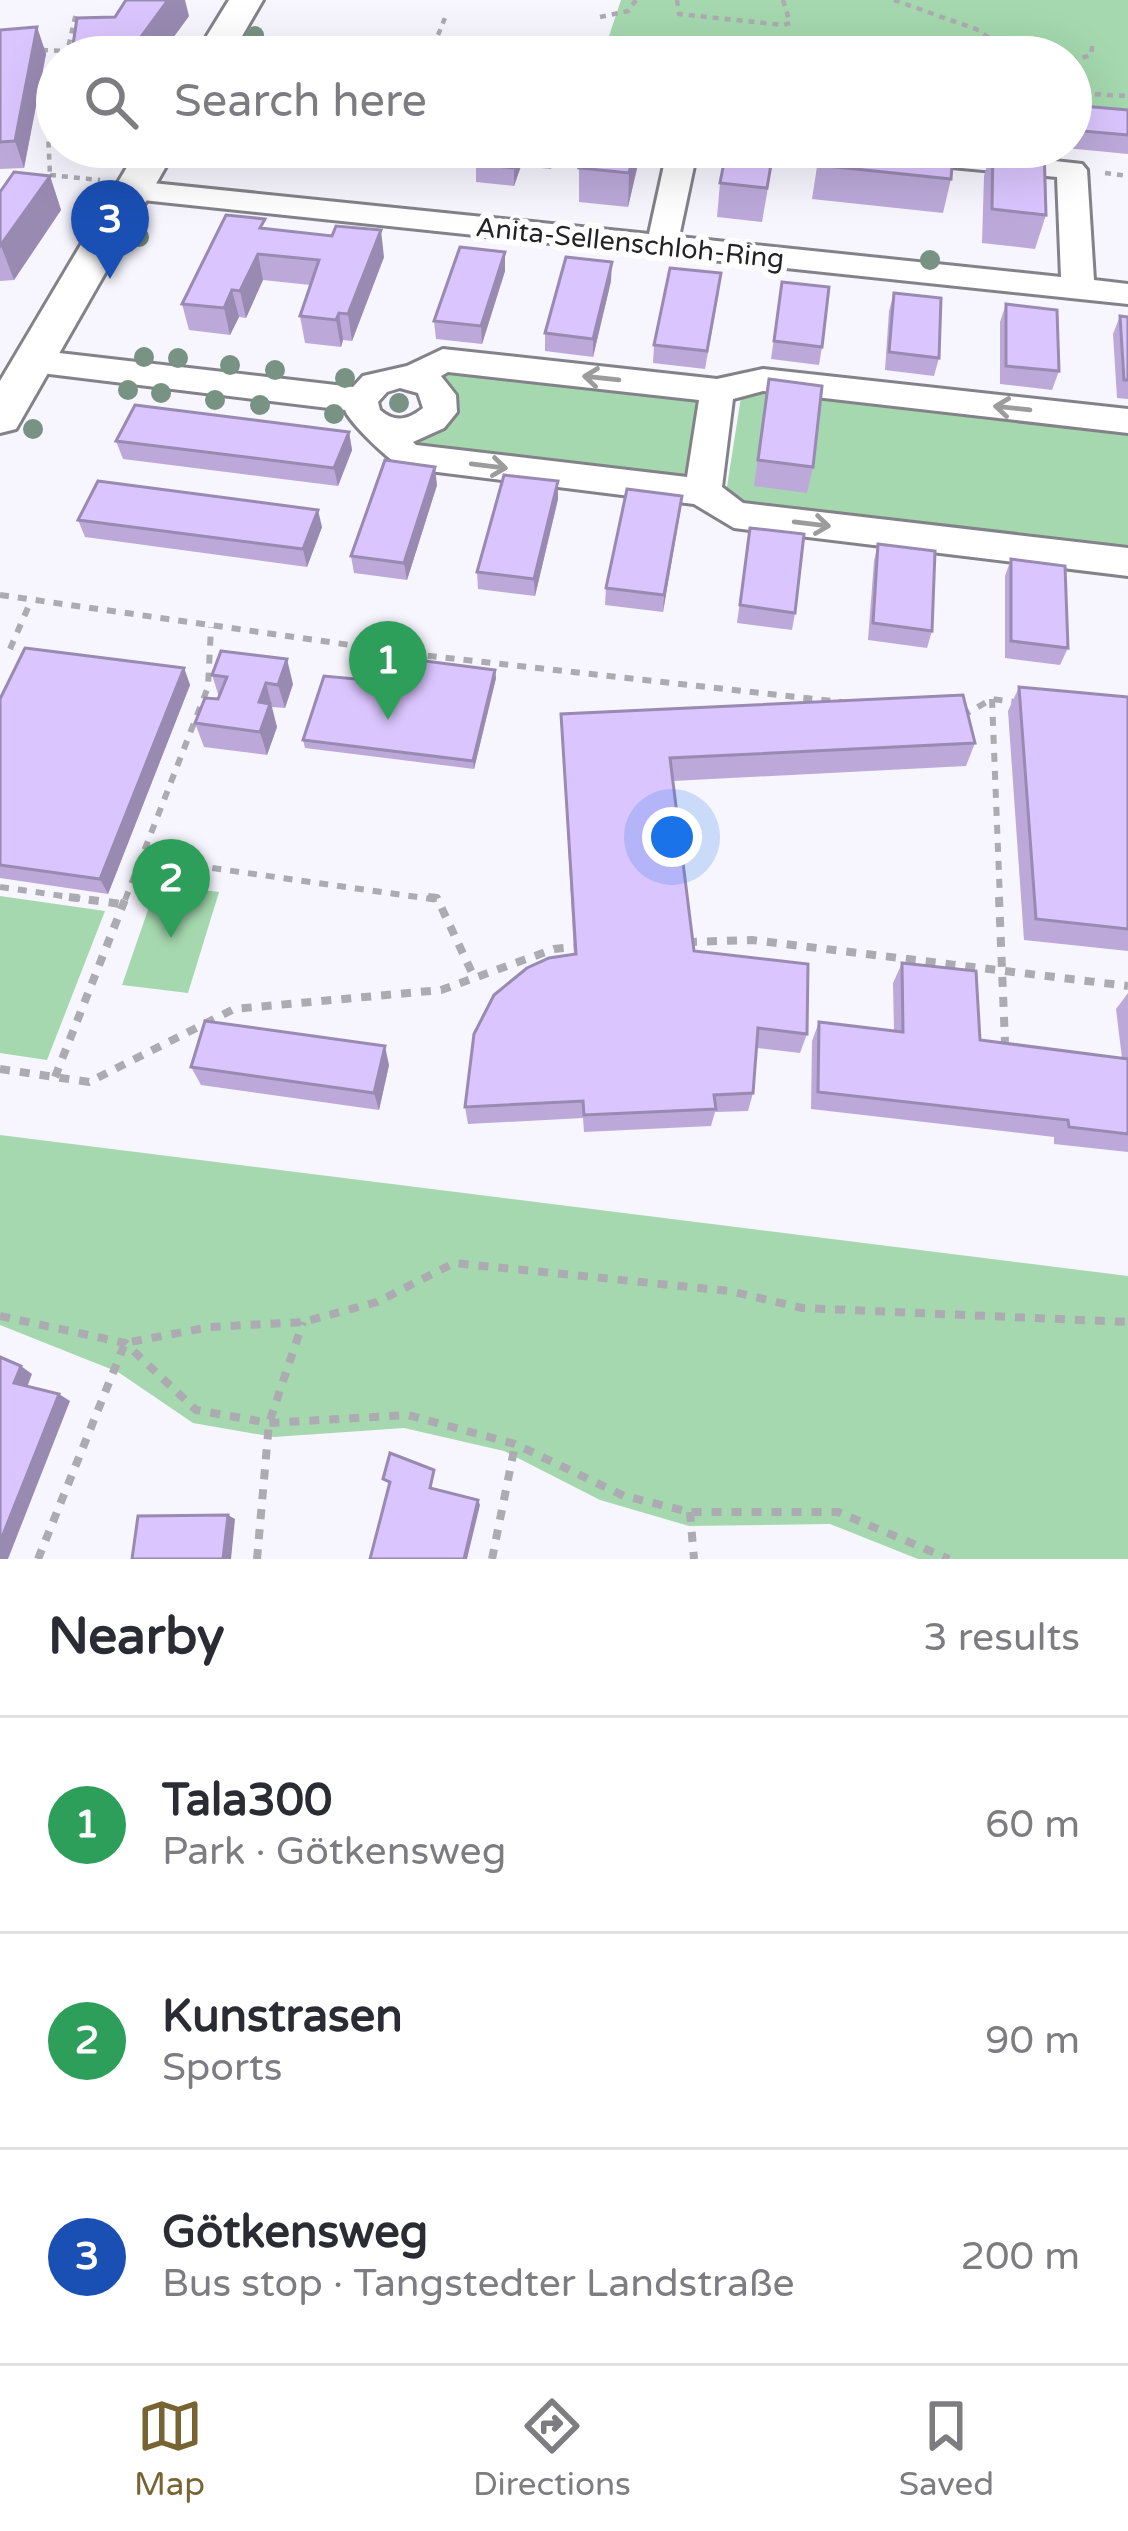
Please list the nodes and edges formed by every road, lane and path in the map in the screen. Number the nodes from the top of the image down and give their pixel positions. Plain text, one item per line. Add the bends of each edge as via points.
1 (245, 0) edge
2 (636, 0) edge
3 (677, 0) edge
4 (783, 0) edge
5 (894, 0) edge
6 (76, 13) edge
7 (447, 13) dead end
8 (600, 17) dead end
9 (71, 36) edge
10 (224, 36) edge
11 (438, 36) edge
12 (986, 36) edge
13 (1093, 40) dead end
14 (1092, 48) edge
15 (29, 49) edge
16 (36, 50) edge
17 (1092, 94) edge
18 (1128, 96) edge
19 (50, 168) edge
20 (146, 168) edge
21 (679, 168) edge
22 (1051, 168) edge
23 (1092, 172) dead end
24 (50, 175) junction
25 (1128, 176) edge
26 (31, 184) edge
27 (134, 188) junction
28 (662, 246) junction
29 (1078, 289) junction
30 (1128, 294) edge
31 (33, 361) junction
32 (413, 378) junction
33 (718, 391) junction
34 (362, 400) junction
35 (0, 418) edge
36 (1128, 421) edge
37 (386, 430) junction
38 (703, 492) junction
39 (1128, 562) edge
40 (0, 595) edge
41 (31, 602) junction
42 (211, 627) junction
43 (10, 649) dead end
44 (992, 699) junction
45 (856, 703) edge
46 (1034, 705) edge
47 (945, 714) edge
48 (141, 858) junction
49 (0, 887) edge
50 (123, 904) junction
51 (687, 942) edge
52 (575, 947) edge
53 (1002, 971) junction
54 (475, 978) junction
55 (1128, 986) edge
56 (1005, 1042) edge
57 (0, 1069) edge
58 (55, 1077) junction
59 (0, 1316) edge
60 (303, 1322) junction
61 (1128, 1322) edge
62 (125, 1342) junction
63 (269, 1423) junction
64 (515, 1444) junction
65 (690, 1512) junction
66 (38, 1559) edge
67 (257, 1559) edge
68 (492, 1559) edge
69 (694, 1559) edge
70 (949, 1559) edge

1 - 10 street
2 - 8 path via 628,11
3 - 4 path via 680,14 783,25 791,16
5 - 12 path
6 - 9 path
7 - 11 path
13 - 14 path
15 - 16 path
17 - 18 path
19 - 24 path
20 - 27 street
21 - 28 street
22 - 29 street via 1072,170
23 - 25 path
24 - 26 path
24 - 27 path
27 - 28 street, Anita-Sellenschloh-Ring
27 - 31 street
28 - 29 street, Anita-Sellenschloh-Ring
29 - 30 street, Anita-Sellenschloh-Ring
31 - 34 street
31 - 35 street
33 -> 32 street via 443,360
32 - 34 street via 387,379
32 - 37 street via 440,394 440,412 424,426
36 -> 33 street via 763,380
33 - 38 street
34 - 37 street via 363,415
37 -> 38 street via 404,456
38 -> 39 street via 734,515
40 - 41 path
41 - 42 path
41 - 43 path
42 - 45 path
42 - 48 path via 208,687
44 - 46 path
44 - 47 path via 967,716
44 - 53 path
48 - 50 path
48 - 54 path via 437,898
49 - 50 path
50 - 58 path
51 - 53 path via 752,940
52 - 54 path
53 - 55 path
53 - 56 path
54 - 58 path via 441,990 234,1009 89,1082
57 - 58 path
59 - 62 path
60 - 61 path via 377,1302 454,1263 730,1291 802,1308
60 - 62 path
60 - 63 path
62 - 63 path via 196,1410
62 - 66 path
63 - 64 path via 408,1415
63 - 67 path
64 - 65 path via 624,1496
64 - 68 path
65 - 69 path
65 - 70 path via 838,1512

